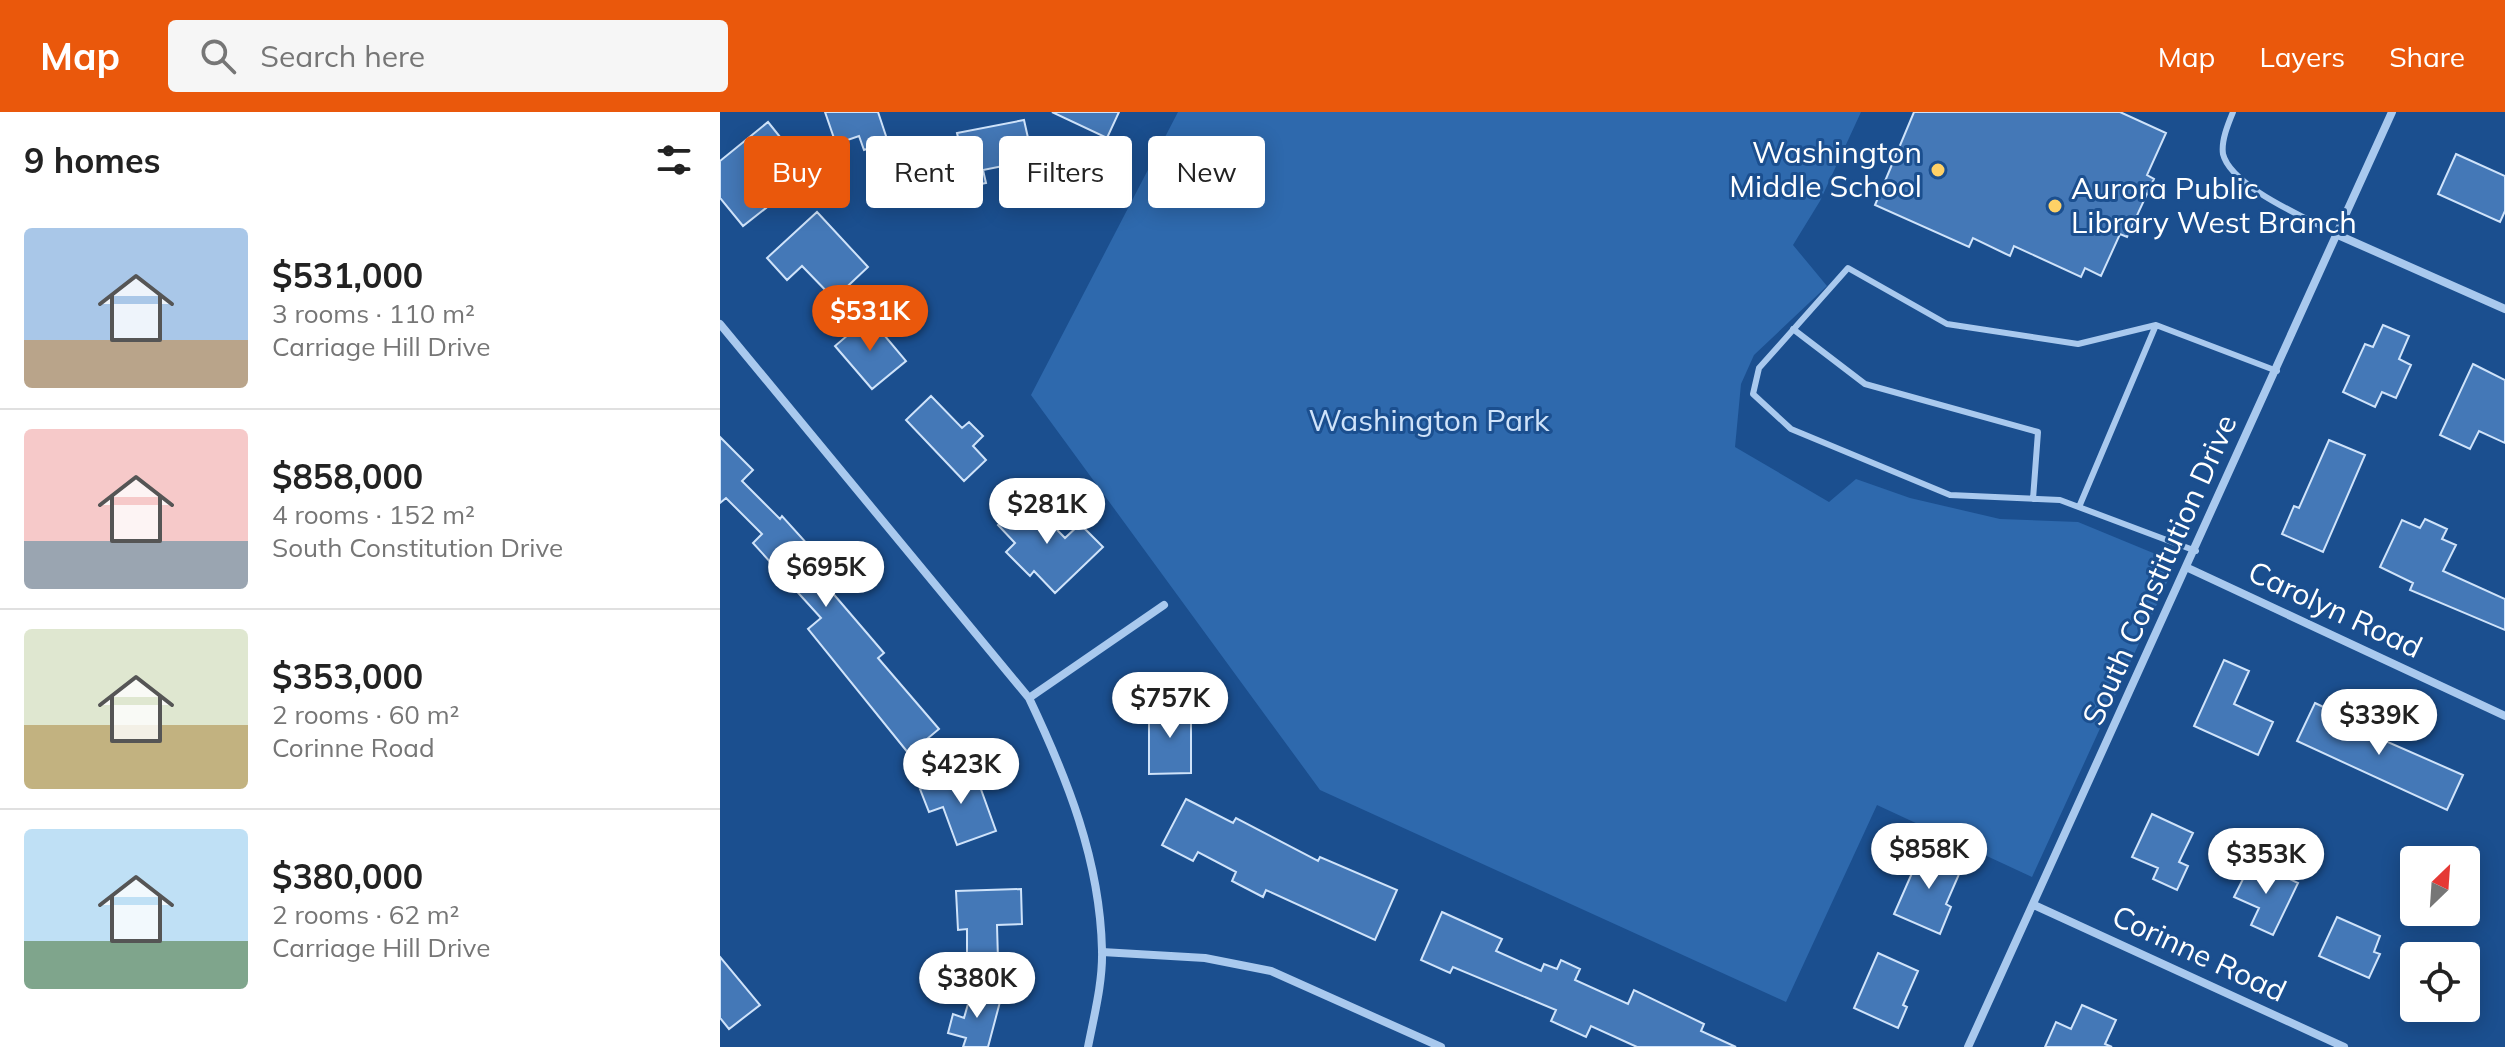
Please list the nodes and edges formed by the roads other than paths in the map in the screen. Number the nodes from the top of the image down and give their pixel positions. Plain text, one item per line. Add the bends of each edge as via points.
1 (2233, 112) edge
2 (2392, 112) edge
3 (2338, 235) junction
4 (2505, 309) edge
5 (720, 324) edge
6 (2156, 325) junction
7 (1793, 329) junction
8 (2277, 371) junction
9 (2033, 499) junction
10 (2079, 507) junction
11 (2196, 551) junction
12 (2188, 568) junction
13 (1164, 605) dead end
14 (1029, 698) junction
15 (2505, 716) edge
16 (2034, 905) junction
17 (1102, 952) junction
18 (1088, 1047) edge
19 (1441, 1047) edge
20 (1968, 1047) edge
21 (2344, 1047) edge

1 - 3 lane via 2223,152 2229,169
2 - 3 street, South Constitution Drive
3 - 4 street
3 - 8 street, South Constitution Drive
5 - 14 street
6 - 7 lane via 2078,344 1947,324 1848,268
6 - 8 lane
6 - 10 lane
7 - 9 lane via 1865,384 2038,432
7 - 9 lane via 1759,368 1753,394 1791,429 1950,495
8 - 11 street, South Constitution Drive
9 - 10 lane
10 - 11 lane
11 - 12 street, South Constitution Drive
12 - 15 street, Carolyn Road
12 - 16 street, South Constitution Drive
13 - 14 street
14 - 17 street via 1064,770 1084,835
16 - 20 street, South Constitution Drive
16 - 21 street, Corinne Road
17 - 18 street
17 - 19 street via 1205,958 1271,971

